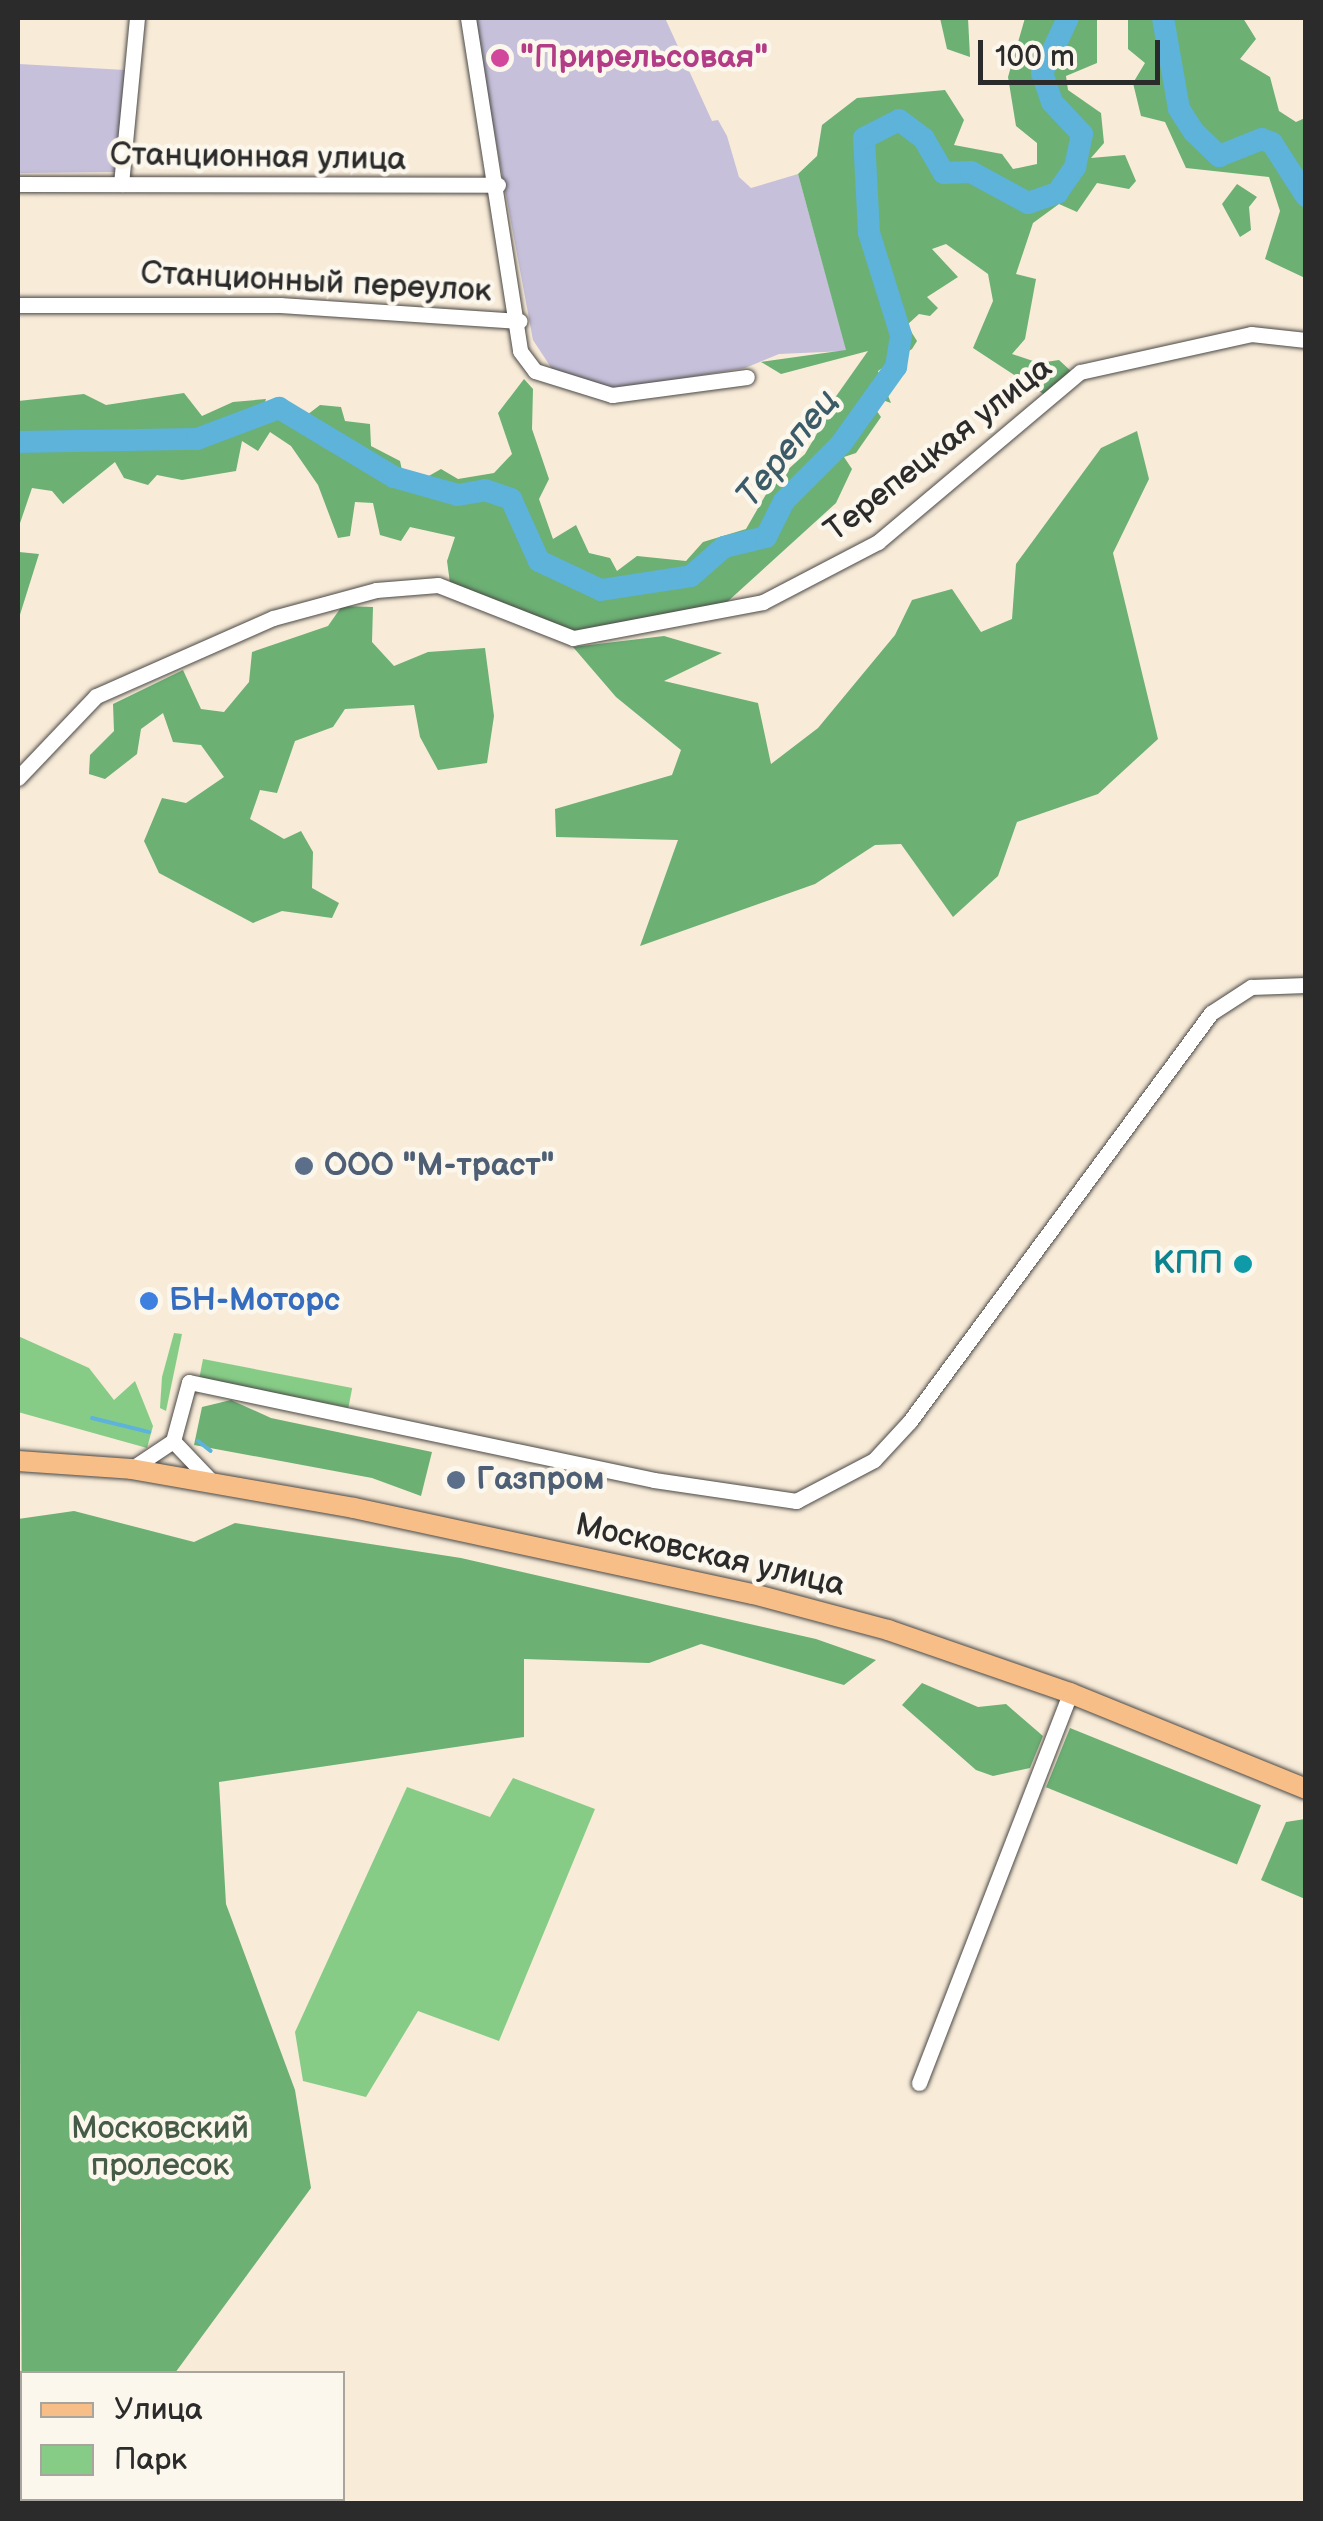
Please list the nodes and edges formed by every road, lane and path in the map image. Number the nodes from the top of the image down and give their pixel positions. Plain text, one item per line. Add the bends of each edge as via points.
1 (137, 18) edge
2 (468, 18) edge
3 (18, 184) edge
4 (121, 184) junction
5 (498, 186) junction
6 (18, 305) edge
7 (519, 320) junction
8 (1306, 340) edge
9 (747, 377) dead end
10 (18, 778) edge
11 (1306, 986) edge
12 (173, 1441) junction
13 (18, 1460) edge
14 (131, 1469) junction
15 (214, 1484) junction
16 (1070, 1693) junction
17 (1306, 1789) edge
18 (919, 2083) dead end

1 - 4 street
2 - 5 street
3 - 4 street, Станционная улица
4 - 5 street, Станционная улица
5 - 7 street
6 - 7 street, Станционный переулок via 280,305
7 - 9 street, Станционный переулок via 520,352 534,371 612,395
8 - 10 street, Терепецкая улица via 1251,334 1080,372 878,542 763,602 573,638 438,585 376,590 273,618 96,696
11 - 12 street via 1250,987 1211,1013 910,1421 874,1460 796,1501 654,1480 190,1382
12 - 14 street
12 - 15 street
13 - 14 main road, Московская улица
14 - 15 main road, Московская улица
15 - 16 main road, Московская улица via 408,1517 753,1594 888,1630
16 - 17 main road, Московская улица
16 - 18 street

